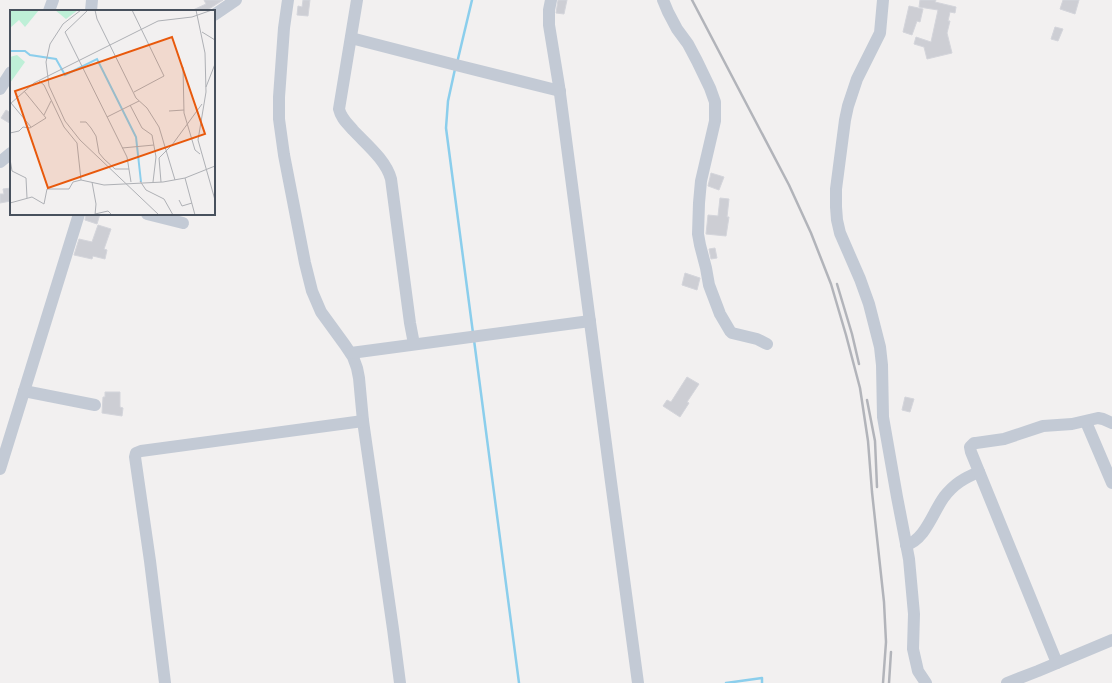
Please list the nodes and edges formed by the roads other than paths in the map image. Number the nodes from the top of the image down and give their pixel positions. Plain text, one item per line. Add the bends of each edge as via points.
1 (53, 0) edge
2 (92, 0) edge
3 (236, 0) edge
4 (288, 0) edge
5 (357, 0) edge
6 (551, 0) edge
7 (663, 0) edge
8 (883, 0) edge
9 (49, 10) edge
10 (91, 10) edge
11 (215, 14) edge
12 (351, 38) junction
13 (10, 74) edge
14 (0, 89) edge
15 (560, 91) junction
16 (10, 154) edge
17 (0, 162) edge
18 (80, 215) edge
19 (151, 215) edge
20 (183, 223) dead end
21 (590, 321) junction
22 (414, 344) junction
23 (767, 344) dead end
24 (350, 353) junction
25 (24, 391) junction
26 (95, 405) dead end
27 (363, 421) junction
28 (1086, 422) junction
29 (1112, 423) edge
30 (0, 469) edge
31 (979, 472) junction
32 (1112, 483) edge
33 (906, 545) junction
34 (1112, 640) edge
35 (1057, 663) junction
36 (165, 683) edge
37 (400, 683) edge
38 (638, 683) edge
39 (926, 683) edge
40 (1008, 683) edge

1 - 9 street
2 - 10 street
3 - 11 street
4 - 24 street via 279,97 284,155 312,291 321,312
5 - 12 street
6 - 15 street via 549,25
7 - 23 street via 697,61 715,102 715,121 701,181 698,215 698,234 709,285 720,314 732,333
8 - 33 street via 881,30 857,79 845,120 836,190 836,220 869,304 880,347 884,417
12 - 15 street
12 - 22 street via 339,109 342,118 370,147 389,172
13 - 14 street
15 - 21 street
16 - 17 street
18 - 25 street
19 - 20 street
21 - 22 street
21 - 38 street
22 - 24 street
24 - 27 street via 359,378
25 - 26 street
25 - 30 street
27 - 36 street via 136,453
27 - 37 street
28 - 29 street via 1101,418
28 - 31 street via 1043,426 1004,439 974,443 970,447
28 - 32 street
31 - 33 street via 954,486 944,497 917,540
31 - 35 street
33 - 39 street via 914,614 913,649 918,671
34 - 35 street
35 - 40 street

